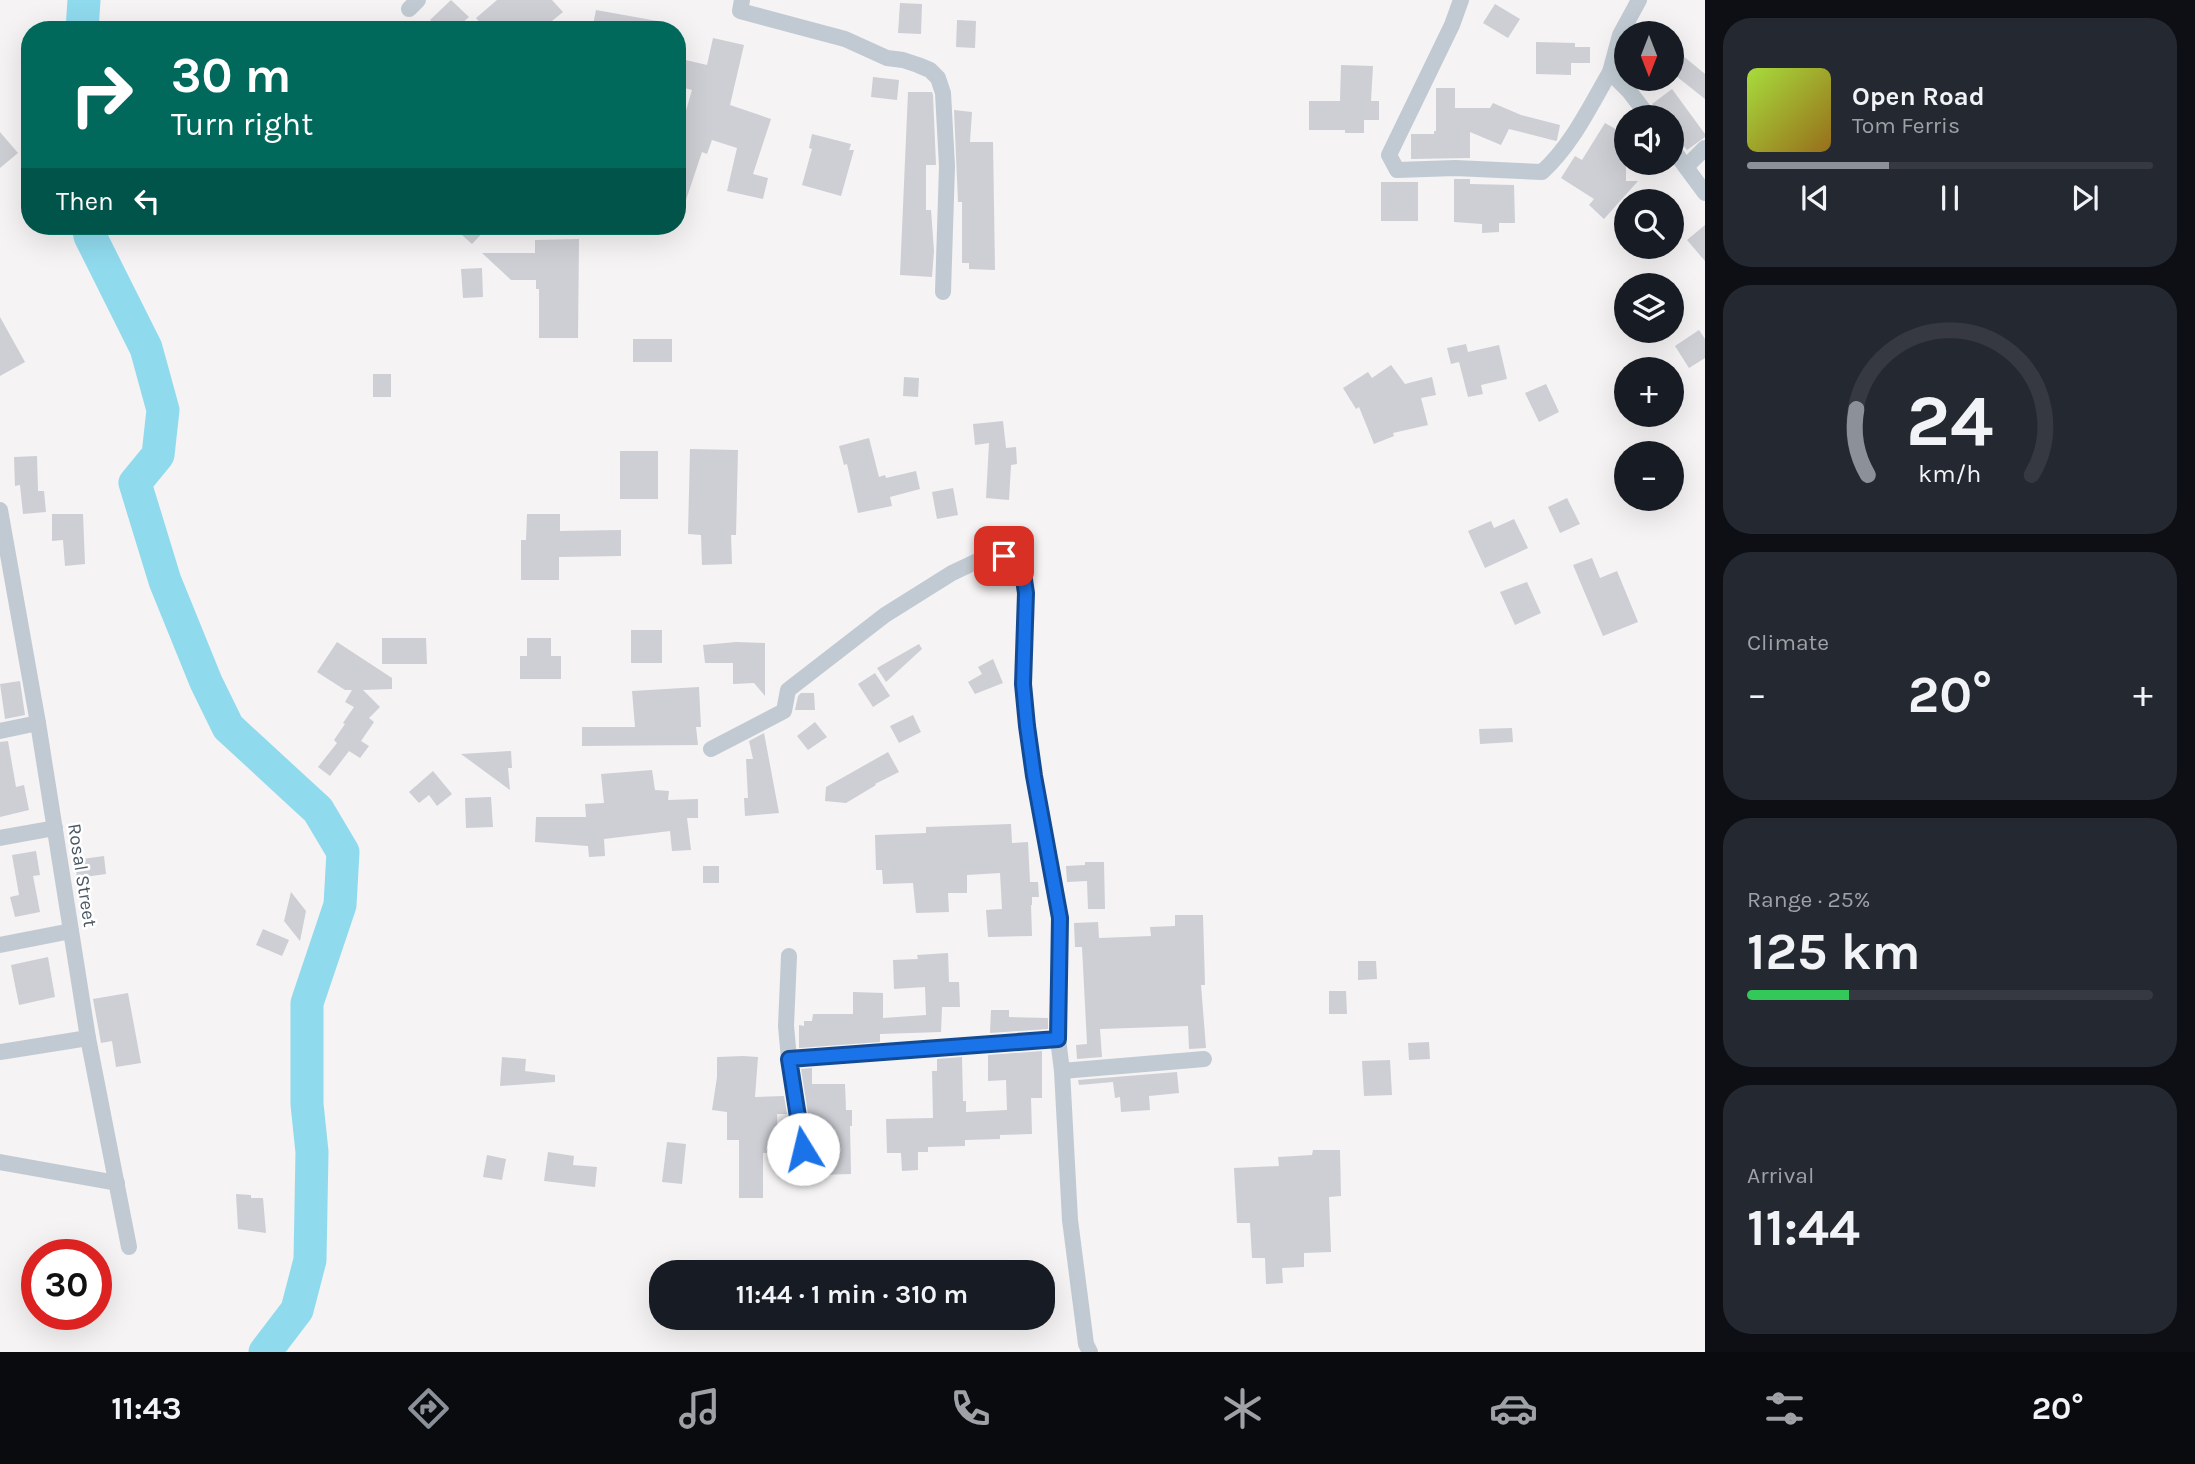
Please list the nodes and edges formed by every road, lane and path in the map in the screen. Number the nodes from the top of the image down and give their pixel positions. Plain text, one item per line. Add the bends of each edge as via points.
1 (742, 0) edge
2 (1461, 0) edge
3 (1639, 0) edge
4 (1610, 72) junction
5 (1640, 105) edge
6 (1705, 148) edge
7 (1684, 164) edge
8 (1686, 167) junction
9 (1705, 193) edge
10 (943, 292) dead end
11 (0, 510) edge
12 (38, 723) junction
13 (0, 730) edge
14 (711, 749) dead end
15 (55, 828) junction
16 (0, 838) edge
17 (71, 931) junction
18 (0, 945) edge
19 (789, 956) dead end
20 (88, 1038) junction
21 (1058, 1039) junction
22 (0, 1052) edge
23 (789, 1059) junction
24 (1204, 1059) dead end
25 (1062, 1072) junction
26 (803, 1149) dead end
27 (0, 1163) edge
28 (117, 1183) junction
29 (128, 1247) dead end
30 (1090, 1352) edge

1 - 10 street via 740,11 845,39 930,70 938,78 947,166
2 - 4 street via 1389,155 1397,170 1455,167 1542,173 1569,141
3 - 4 street via 1620,35
4 - 5 street
6 - 8 street
7 - 8 street
8 - 9 street
11 - 12 street, Rosal Street
12 - 13 street
12 - 15 street, Rosal Street
14 - 21 street via 784,711 788,690 884,615 986,557 1013,559 1023,573 1026,593 1023,684 1027,726 1060,918
15 - 16 street
15 - 17 street, Rosal Street
17 - 18 street
17 - 20 street, Rosal Street
19 - 23 street
20 - 22 street
20 - 28 street, Rosal Street
21 - 23 street
21 - 25 street
23 - 26 street
24 - 25 street
25 - 30 street via 1070,1220
27 - 28 street
28 - 29 street, Rosal Street

